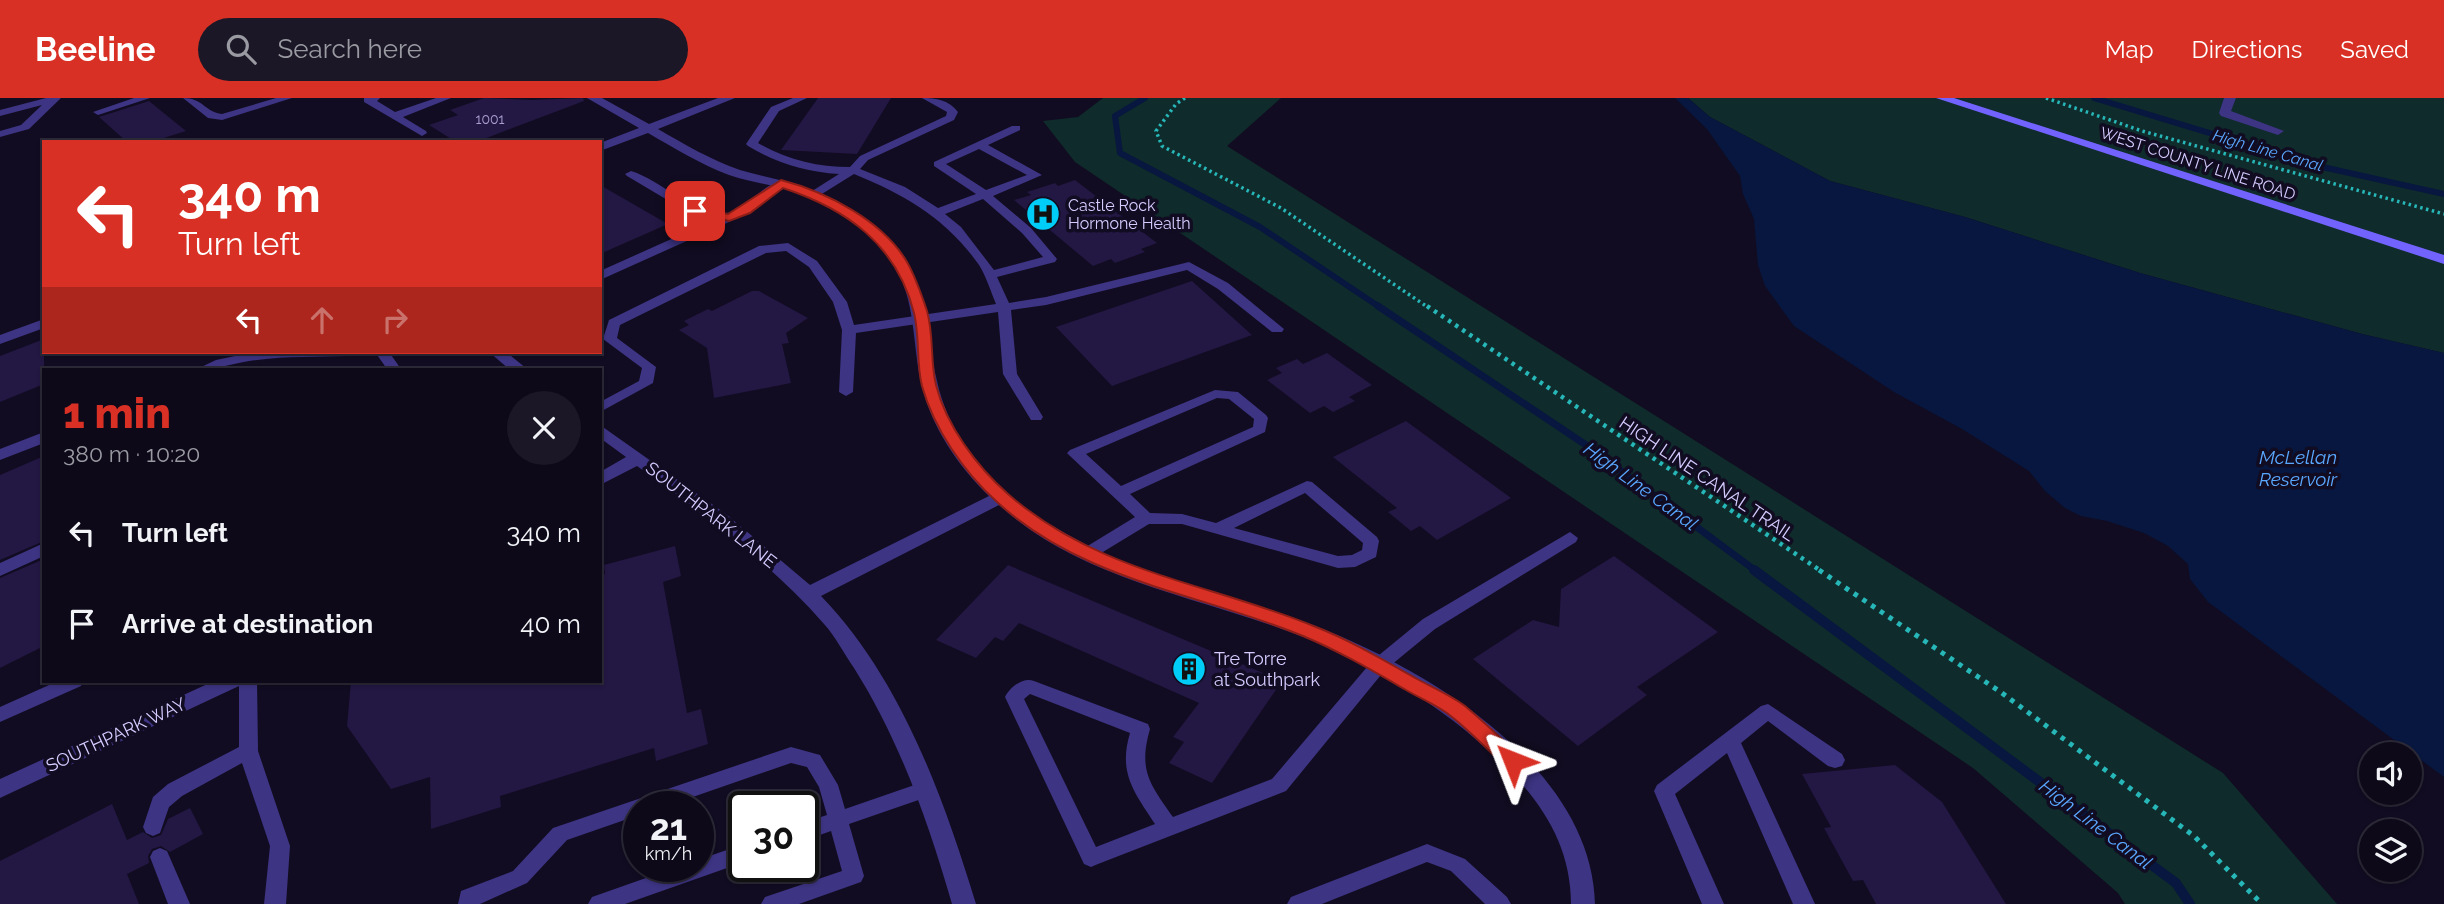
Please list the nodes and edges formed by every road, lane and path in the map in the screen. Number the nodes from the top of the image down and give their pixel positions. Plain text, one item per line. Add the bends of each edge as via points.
1 (56, 98) edge
2 (145, 98) edge
3 (188, 98) edge
4 (287, 98) edge
5 (374, 98) edge
6 (446, 98) edge
7 (593, 98) edge
8 (729, 98) edge
9 (802, 98) edge
10 (927, 98) edge
11 (1185, 98) edge
12 (1942, 98) edge
13 (2046, 98) edge
14 (2230, 98) edge
15 (270, 100) edge
16 (98, 112) dead end
17 (0, 113) edge
18 (394, 116) junction
19 (1016, 128) dead end
20 (650, 129) junction
21 (2277, 131) dead end
22 (422, 133) dead end
23 (0, 134) edge
24 (979, 145) junction
25 (602, 146) edge
26 (853, 170) junction
27 (631, 174) dead end
28 (781, 184) junction
29 (987, 194) junction
30 (813, 195) junction
31 (937, 213) junction
32 (2444, 215) edge
33 (729, 218) junction
34 (2444, 260) edge
35 (602, 275) edge
36 (990, 275) junction
37 (1004, 307) junction
38 (922, 319) junction
39 (42, 324) edge
40 (849, 330) junction
41 (1277, 330) dead end
42 (0, 340) edge
43 (255, 354) edge
44 (499, 354) edge
45 (206, 368) edge
46 (518, 368) edge
47 (846, 392) dead end
48 (602, 407) edge
49 (1036, 417) dead end
50 (602, 431) edge
51 (42, 438) edge
52 (0, 455) edge
53 (638, 458) junction
54 (602, 478) edge
55 (1119, 493) junction
56 (1001, 497) junction
57 (1146, 518) junction
58 (1219, 528) junction
59 (1570, 538) dead end
60 (42, 550) edge
61 (1087, 554) junction
62 (0, 570) edge
63 (807, 595) junction
64 (1379, 665) junction
65 (71, 683) edge
66 (228, 683) edge
67 (248, 683) edge
68 (0, 715) edge
69 (1730, 740) junction
70 (248, 751) junction
71 (1835, 760) dead end
72 (0, 789) edge
73 (926, 789) junction
74 (686, 791) edge
75 (623, 812) edge
76 (839, 819) junction
77 (819, 826) edge
78 (153, 827) dead end
79 (1169, 828) junction
80 (160, 857) dead end
81 (728, 859) edge
82 (178, 904) edge
83 (275, 904) edge
84 (469, 904) edge
85 (599, 904) edge
86 (772, 904) edge
87 (964, 904) edge
88 (1298, 904) edge
89 (1500, 904) edge
90 (1583, 904) edge
91 (1713, 904) edge
92 (1804, 904) edge
93 (2262, 904) edge

1 - 17 lane
1 - 23 lane via 25,127
2 - 16 lane
3 - 15 lane via 212,116 222,117
4 - 15 lane
5 - 18 lane via 368,100
6 - 18 lane
7 - 20 street
8 - 20 street
9 - 26 lane via 775,109 752,144 783,160 831,171
10 - 26 lane via 948,107 953,112 950,118 864,158
11 - 93 path, HIGH LINE CANAL TRAIL via 1156,131 1162,146 1282,208 2002,693 2194,836
12 - 34 main road, WEST COUNTY LINE ROAD
13 - 32 path via 2143,131
14 - 21 street via 2225,113
18 - 22 lane
19 - 24 lane
20 - 25 street
20 - 28 street via 728,170
24 - 29 lane via 938,164
24 - 29 lane via 1036,176
26 - 30 lane
26 - 31 lane via 901,189
27 - 33 lane via 695,211
28 - 30 street
28 - 33 lane
29 - 31 lane
29 - 36 lane via 1051,259
30 - 38 street via 876,233 892,251 914,289
31 - 36 lane via 957,230
33 - 35 lane
36 - 37 lane
37 - 38 lane
37 - 41 lane via 1189,266 1223,286
37 - 49 lane via 1010,374
38 - 40 lane
38 - 56 street via 929,384 937,408 964,455
39 - 42 lane
40 - 47 lane
40 - 48 lane via 840,302 813,264 789,247 763,249 614,323 610,339 649,367 646,383
43 - 45 lane
44 - 46 street
50 - 53 street, SOUTHPARK LANE
51 - 52 lane
53 - 54 street
53 - 63 street, SOUTHPARK LANE via 750,542
55 - 55 lane via 1075,453 1214,394 1233,395 1261,418 1260,429
55 - 57 lane
56 - 61 street via 1045,531
56 - 63 street
57 - 58 lane via 1182,519
57 - 61 lane
58 - 58 lane via 1338,562 1355,561 1370,553 1371,541 1307,486
59 - 64 lane via 1429,624
60 - 62 lane
61 - 64 street via 1135,575 1308,630
63 - 73 street, SOUTHPARK LANE via 869,674
64 - 79 lane via 1279,785
64 - 90 street via 1457,710 1532,781 1574,848
65 - 68 lane
66 - 72 street, SOUTHPARK WAY
67 - 70 lane
69 - 71 lane via 1768,711
69 - 91 lane via 1664,791
69 - 92 lane
70 - 78 lane via 175,790 160,803
70 - 83 lane via 280,846
73 - 76 lane
73 - 87 street, SOUTHPARK LANE via 943,829
74 - 76 lane via 792,755 813,761 828,785
75 - 84 lane via 559,834 520,877 468,898
76 - 77 lane
76 - 86 lane via 854,876
79 - 79 lane via 1091,858 1014,697 1028,686 1141,729 1132,752 1135,774
80 - 82 lane
81 - 85 lane
88 - 89 lane via 1427,853 1458,864

